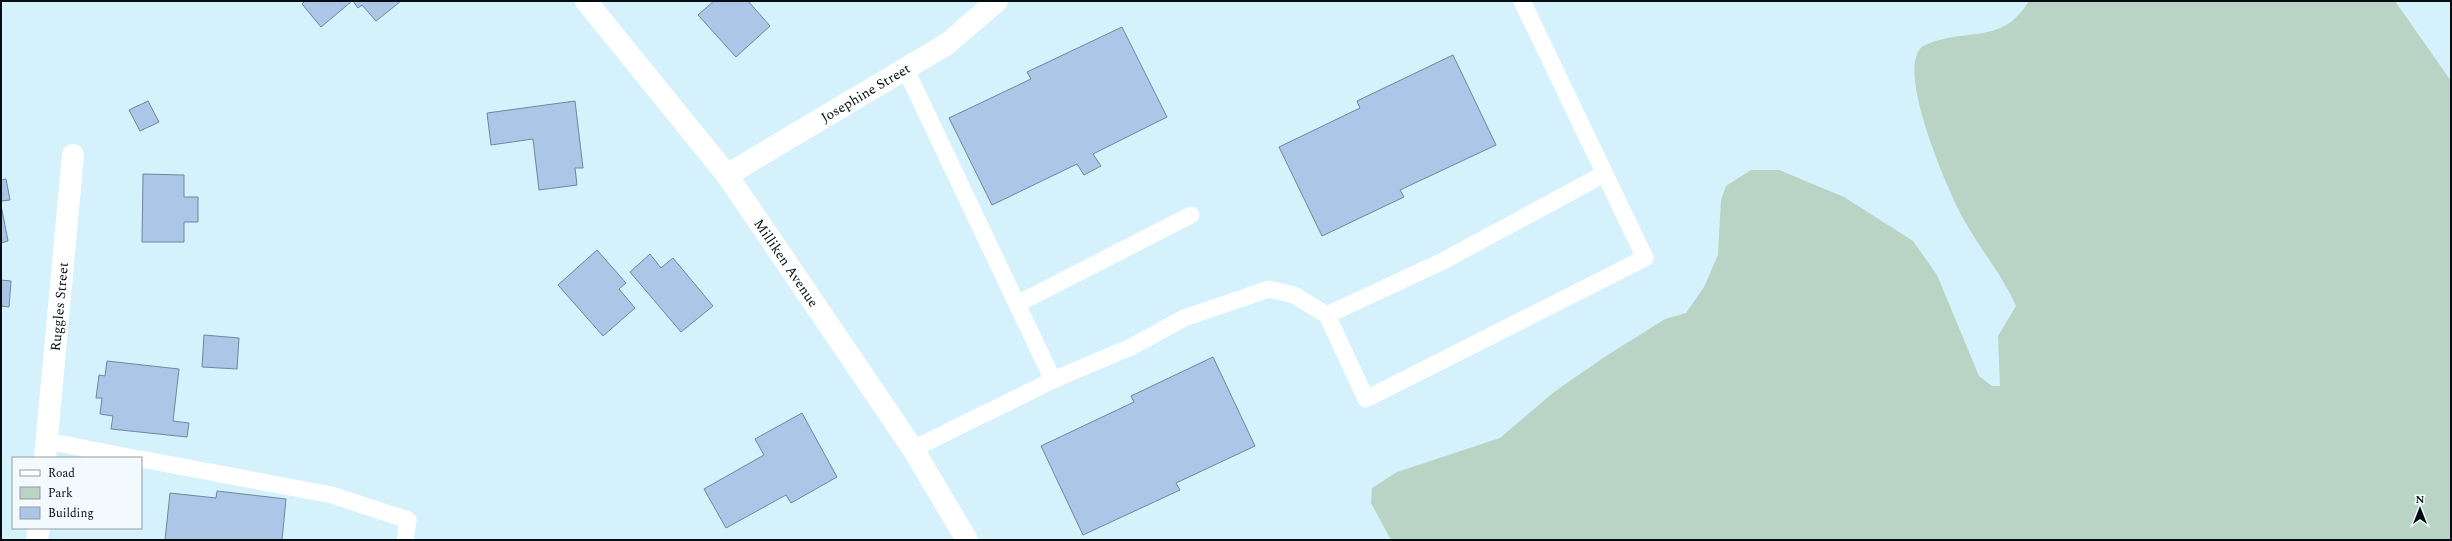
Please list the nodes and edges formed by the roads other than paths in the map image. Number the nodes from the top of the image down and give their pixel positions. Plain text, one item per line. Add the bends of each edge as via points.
1 (586, 1) edge
2 (997, 1) edge
3 (1522, 1) edge
4 (906, 70) junction
5 (73, 155) dead end
6 (1604, 174) junction
7 (727, 175) junction
8 (1191, 215) dead end
9 (1017, 304) junction
10 (1327, 315) junction
11 (1053, 380) junction
12 (913, 448) junction
13 (46, 450) edge
14 (123, 457) edge
15 (142, 459) edge
16 (39, 529) edge
17 (37, 540) edge
18 (405, 540) edge
19 (967, 540) edge

1 - 7 street, Milliken Avenue
2 - 4 street, Josephine Street via 947,44
3 - 6 lane
4 - 7 street, Josephine Street
4 - 9 lane
5 - 13 street, Ruggles Street
6 - 10 lane via 1443,261
6 - 10 lane via 1645,258 1624,269 1366,399
7 - 12 street, Milliken Avenue
8 - 9 lane
9 - 11 lane
10 - 11 lane via 1294,295 1269,289 1184,318 1133,346
11 - 12 lane
12 - 19 street, Milliken Avenue
13 - 14 lane
15 - 18 lane via 332,495 408,520
16 - 17 street

